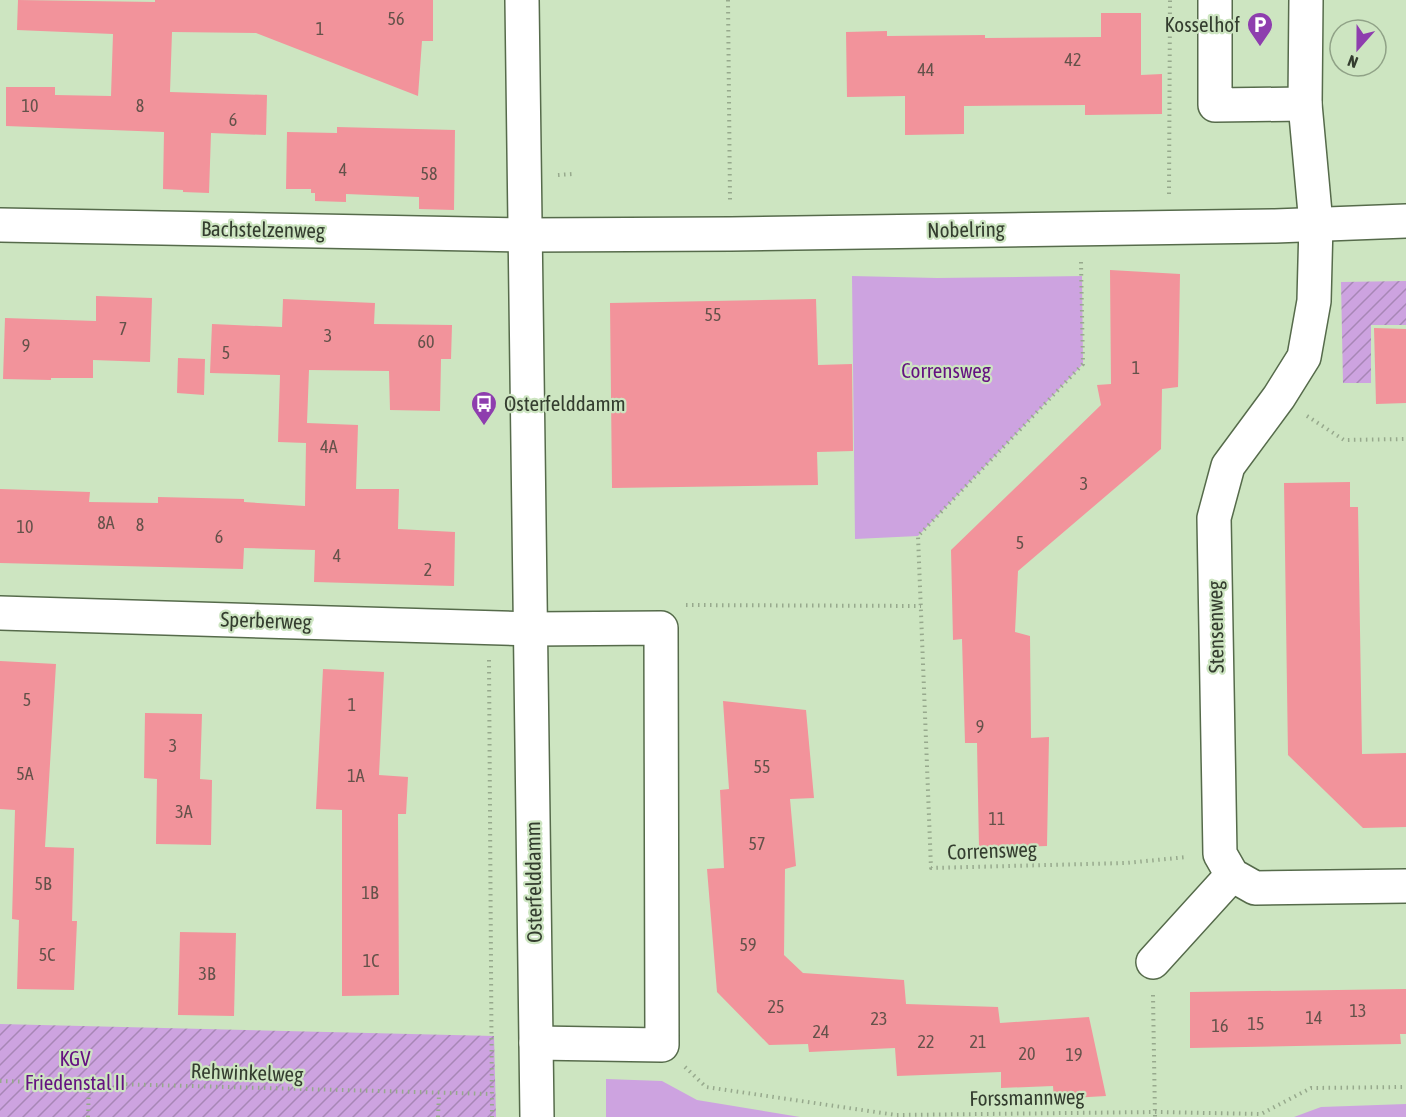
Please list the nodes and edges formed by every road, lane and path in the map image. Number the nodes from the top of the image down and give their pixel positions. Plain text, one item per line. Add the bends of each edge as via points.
1 (522, 0) edge
2 (728, 0) edge
3 (1170, 0) edge
4 (1215, 0) edge
5 (1306, 0) edge
6 (1305, 104) junction
7 (1406, 221) edge
8 (1316, 224) junction
9 (0, 225) edge
10 (1169, 227) junction
11 (1081, 228) junction
12 (731, 234) junction
13 (526, 235) junction
14 (1279, 397) junction
15 (1406, 440) edge
16 (921, 606) junction
17 (0, 613) edge
18 (661, 628) junction
19 (532, 629) junction
20 (489, 656) dead end
21 (1226, 865) junction
22 (1406, 886) edge
23 (1153, 962) joint
24 (536, 1043) junction
25 (662, 1045) junction
26 (0, 1081) edge
27 (89, 1083) junction
28 (1406, 1087) edge
29 (439, 1094) junction
30 (492, 1094) junction
31 (1155, 1114) edge
32 (88, 1117) edge
33 (438, 1117) edge
34 (492, 1117) edge
35 (537, 1117) edge

1 - 13 street, Osterfelddamm
2 - 12 path
3 - 10 path
4 - 6 street via 1215,105
5 - 6 street
6 - 8 street
7 - 8 street, Nobelring
8 - 10 street, Nobelring
8 - 14 street, Stensenweg via 1314,301 1304,357
9 - 13 street, Bachstelzenweg
10 - 11 street, Nobelring
11 - 12 street, Nobelring
11 - 16 path, Corrensweg via 1083,364 918,536
12 - 13 street, Nobelring
13 - 19 street, Osterfelddamm
14 - 15 path via 1344,440
14 - 21 street, Stensenweg via 1228,466 1214,518
16 - 18 path via 660,605
16 - 21 path, Corrensweg via 931,868 1126,863
17 - 19 street, Sperberweg
18 - 19 street, Sperberweg
18 - 25 street
19 - 24 street, Osterfelddamm
20 - 30 path
21 - 22 street via 1255,888
21 - 23 street
23 - 31 path
24 - 25 street
24 - 35 street, Osterfelddamm
25 - 31 path, Forssmannweg via 706,1087 896,1115
26 - 27 path, Rehwinkelweg
27 - 29 path, Rehwinkelweg
27 - 32 path
28 - 31 path, Forssmannweg via 1311,1088 1261,1114
29 - 30 path, Rehwinkelweg
29 - 33 path
30 - 34 path

